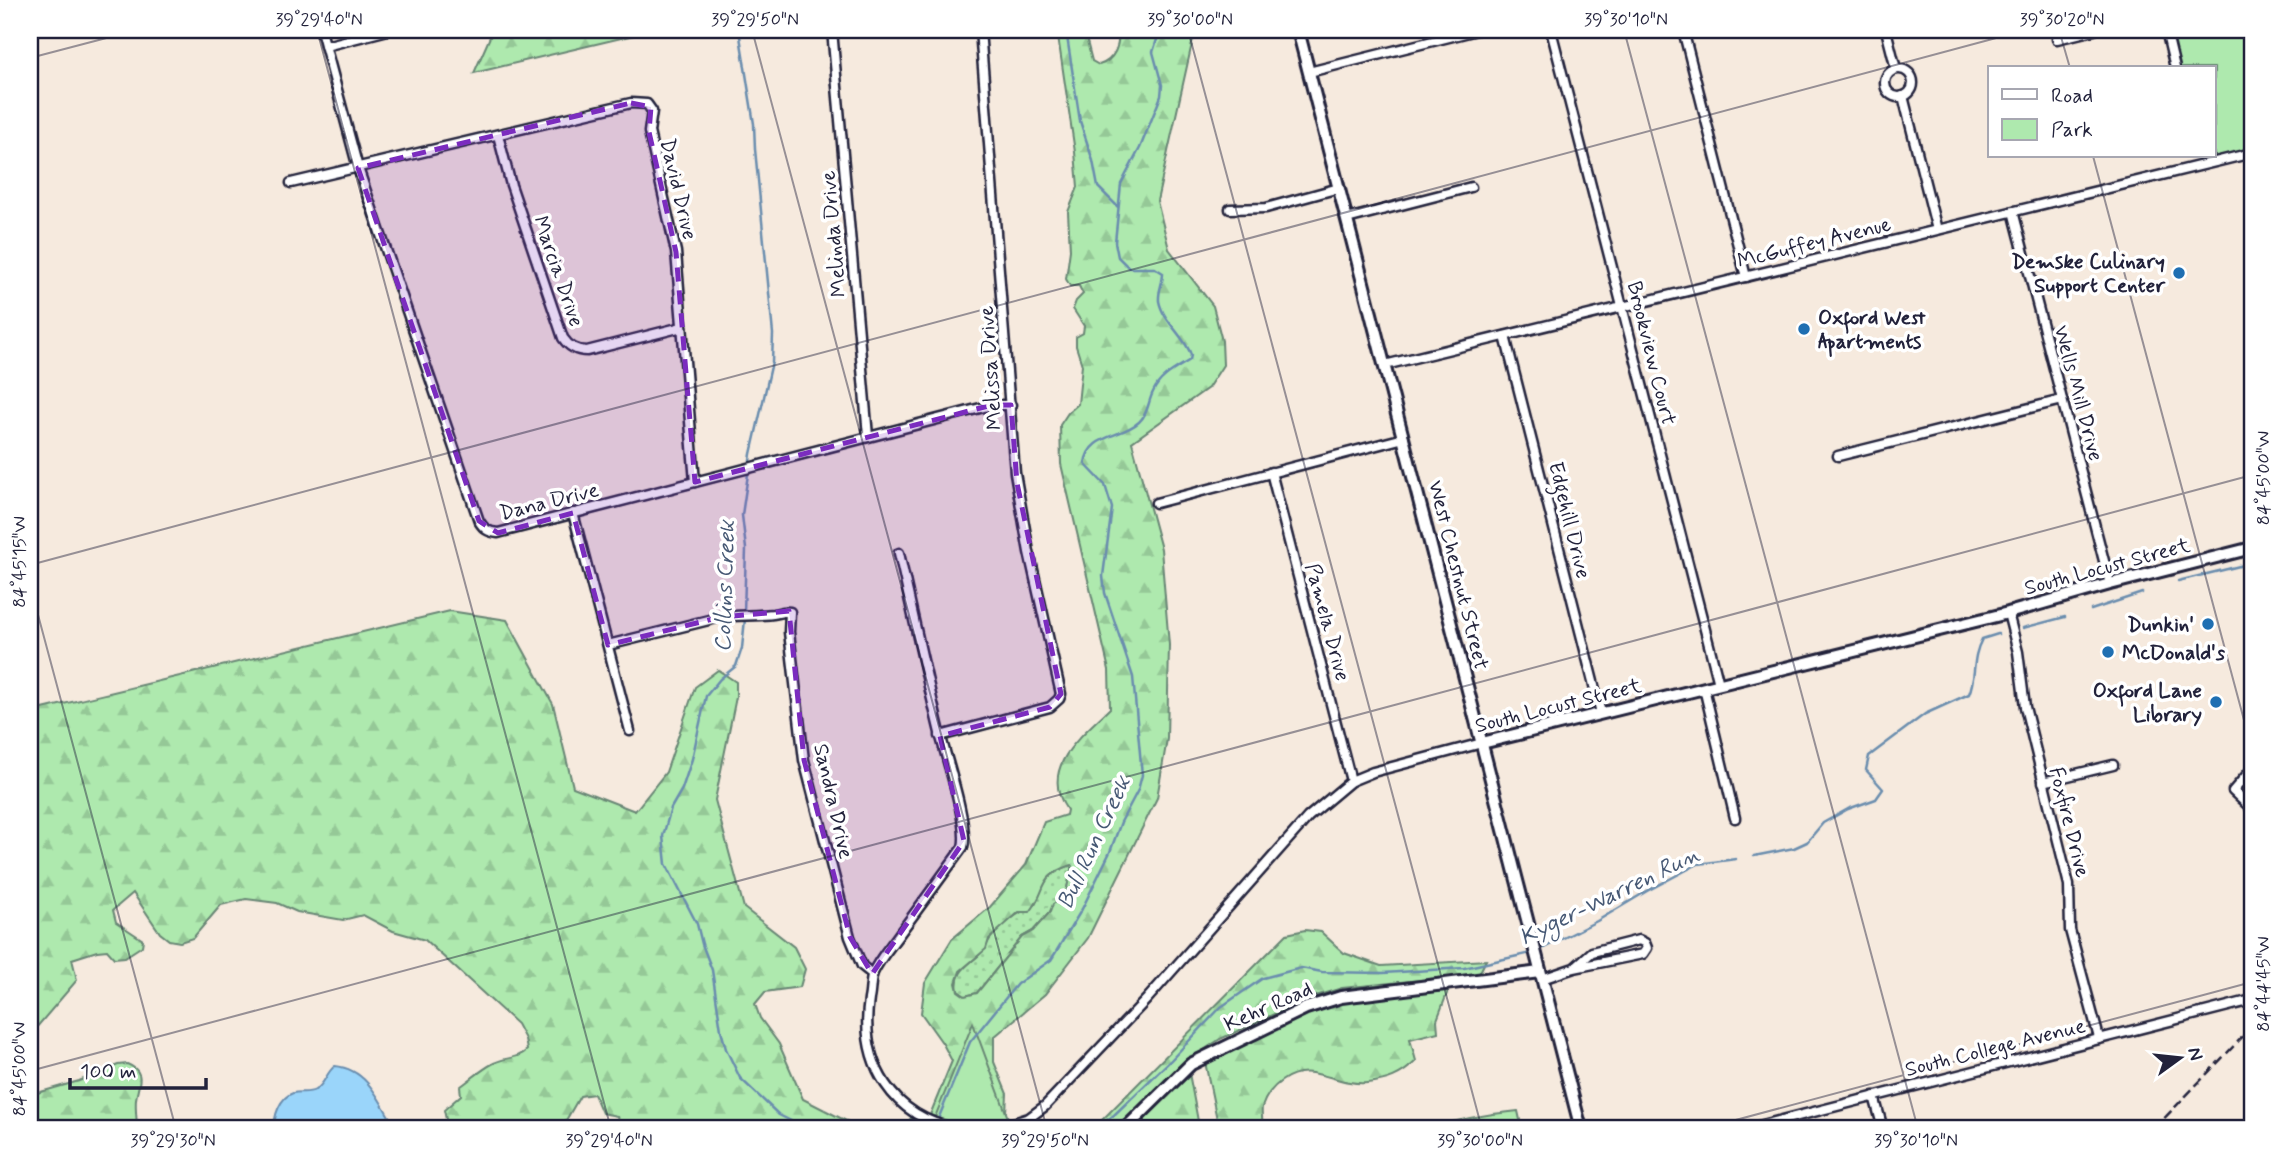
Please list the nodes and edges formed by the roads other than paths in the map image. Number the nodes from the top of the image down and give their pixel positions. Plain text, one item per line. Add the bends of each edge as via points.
1 (321, 30) edge
2 (388, 30) edge
3 (832, 30) edge
4 (980, 30) edge
5 (1298, 30) edge
6 (1477, 30) edge
7 (1551, 30) edge
8 (1683, 30) edge
9 (1886, 30) edge
10 (2094, 30) edge
11 (2166, 30) edge
12 (2057, 39) dead end
13 (325, 46) junction
14 (2175, 66) edge
15 (1896, 69) junction
16 (1309, 72) junction
17 (1903, 96) junction
18 (498, 135) junction
19 (2252, 153) edge
20 (2198, 158) edge
21 (2200, 166) junction
22 (358, 168) junction
23 (291, 184) dead end
24 (1471, 187) dead end
25 (1339, 188) junction
26 (1230, 209) dead end
27 (2013, 211) junction
28 (1347, 219) junction
29 (1937, 230) junction
30 (1746, 276) junction
31 (1622, 307) junction
32 (682, 327) junction
33 (1505, 335) junction
34 (1385, 365) junction
35 (2062, 400) junction
36 (1011, 405) junction
37 (868, 436) junction
38 (1404, 438) junction
39 (1838, 456) dead end
40 (1271, 472) junction
41 (695, 482) junction
42 (1156, 503) dead end
43 (573, 513) junction
44 (2252, 548) edge
45 (899, 553) dead end
46 (2110, 584) junction
47 (2008, 613) junction
48 (608, 645) junction
49 (1719, 684) junction
50 (1704, 688) junction
51 (1601, 713) junction
52 (630, 731) dead end
53 (940, 736) junction
54 (1482, 743) junction
55 (2112, 765) dead end
56 (2252, 769) edge
57 (1351, 781) junction
58 (2043, 782) junction
59 (2252, 809) edge
60 (1735, 818) dead end
61 (1574, 968) junction
62 (872, 974) junction
63 (1541, 976) junction
64 (2252, 1000) edge
65 (2098, 1038) junction
66 (1874, 1096) junction
67 (957, 1129) edge
68 (995, 1129) edge
69 (1125, 1129) edge
70 (1581, 1129) edge
71 (1747, 1129) edge
72 (1883, 1129) edge

1 - 13 street, Dana Drive
2 - 13 street
3 - 37 street, Melinda Drive
4 - 36 street, Melissa Drive
5 - 16 street, West Chestnut Street
6 - 16 street
7 - 31 street, Brookview Court
8 - 30 street
9 - 15 street
10 - 12 street
11 - 14 street
13 - 22 street, Dana Drive
15 - 17 street via 1905,70 1912,78 1912,87
15 - 17 street via 1887,75 1885,85 1893,95
16 - 25 street, West Chestnut Street
17 - 29 street
18 - 22 street, David Drive
18 - 32 street, Marcia Drive via 566,343 587,351
18 - 32 street, David Drive via 631,103 651,107 649,132 676,252
19 - 21 street, McGuffey Avenue
20 - 21 street
21 - 27 street, McGuffey Avenue
22 - 23 street, David Drive
22 - 43 street, Dana Drive via 479,521 498,533
24 - 28 street
25 - 26 street via 1266,208
25 - 28 street, West Chestnut Street
27 - 29 street, McGuffey Avenue
27 - 35 street, Wells Mill Drive
28 - 34 street, West Chestnut Street
29 - 30 street, McGuffey Avenue
30 - 31 street, McGuffey Avenue
31 - 33 street, McGuffey Avenue
31 - 49 street, Brookview Court
32 - 41 street, David Drive
33 - 34 street, McGuffey Avenue
33 - 51 street, Edgehill Drive
34 - 38 street, West Chestnut Street
35 - 39 street
35 - 46 street, Wells Mill Drive
36 - 37 street, Dana Drive via 992,405
36 - 53 street, Melissa Drive via 1017,483 1059,699 1050,707
37 - 41 street, Dana Drive
38 - 40 street
38 - 54 street, West Chestnut Street
40 - 42 street
40 - 57 street, Pamela Drive
41 - 43 street, Dana Drive
43 - 48 street
44 - 46 street, South Locust Street
45 - 53 street
46 - 47 street, South Locust Street
47 - 49 street, South Locust Street
47 - 58 street, Foxfire Drive
48 - 52 street
48 - 62 street, Sandra Drive via 739,614 788,611 804,760 850,937 862,966
49 - 50 street, South Locust Street
50 - 51 street, South Locust Street
50 - 60 street
51 - 54 street, South Locust Street
53 - 62 street via 964,841
54 - 57 street, South Locust Street
54 - 63 street, West Chestnut Street
55 - 58 street
56 - 59 street via 2233,791
57 - 68 street, South Locust Street via 1308,817 1062,1089 1029,1118
58 - 65 street, Foxfire Drive via 2069,885 2070,930
61 - 61 street via 1643,954 1645,943 1639,940 1592,952
61 - 63 street
62 - 67 street via 867,1038 882,1079 916,1114
63 - 69 street, Kehr Road via 1341,997 1306,1008 1191,1064
63 - 70 street, West Chestnut Street
64 - 65 street, South College Avenue
65 - 66 street, South College Avenue
66 - 71 street, South College Avenue
66 - 72 street

